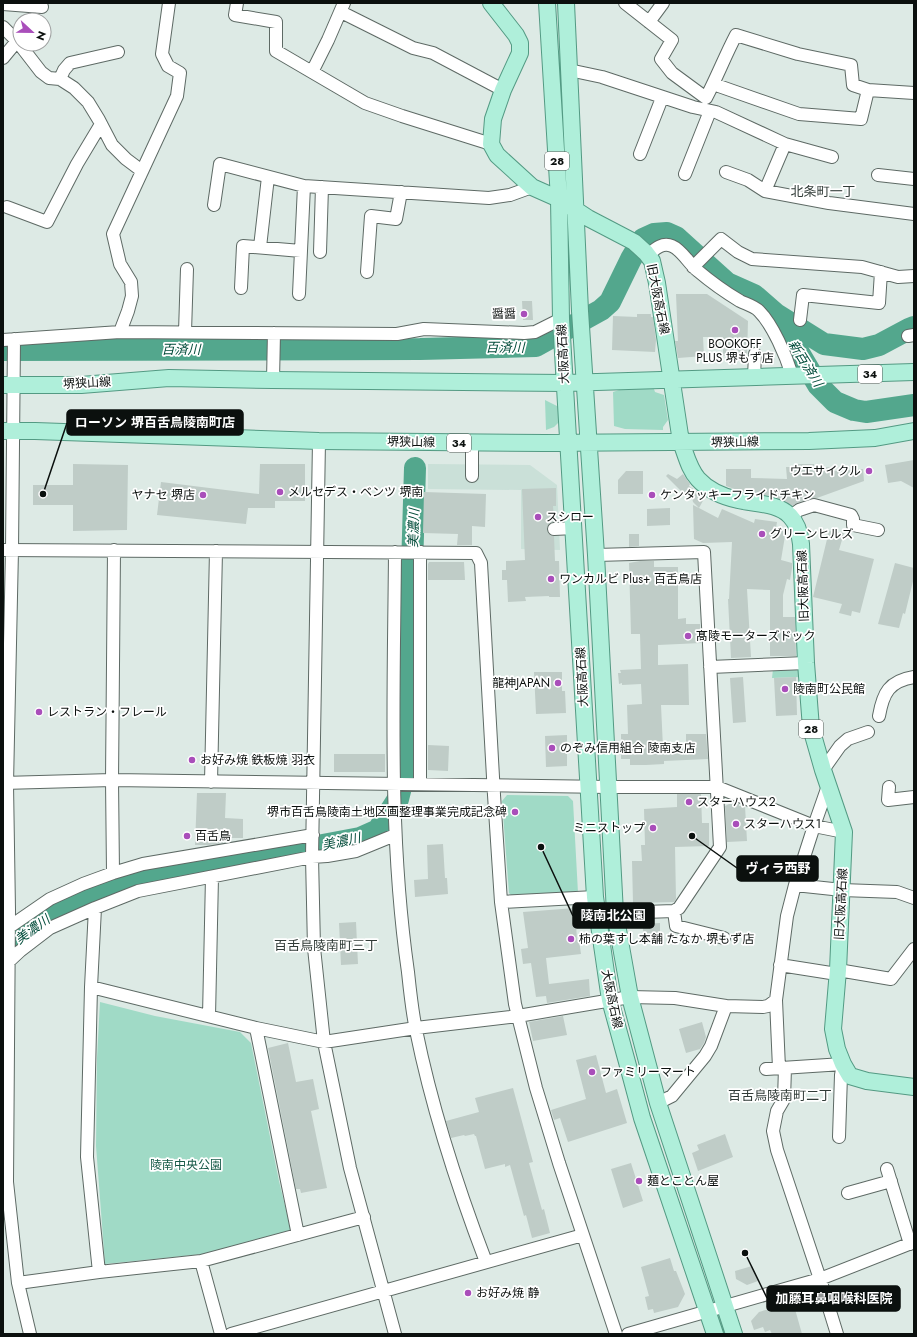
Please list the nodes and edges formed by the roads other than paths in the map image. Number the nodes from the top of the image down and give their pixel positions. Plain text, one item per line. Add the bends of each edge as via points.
1 (168, 3) edge
2 (237, 3) edge
3 (491, 3) edge
4 (547, 3) edge
5 (566, 3) edge
6 (625, 3) edge
7 (663, 3) edge
8 (3, 4) edge
9 (42, 7) dead end
10 (342, 7) edge
11 (649, 22) junction
12 (3, 27) edge
13 (12, 36) edge
14 (12, 47) edge
15 (26, 52) edge
16 (118, 52) dead end
17 (3, 58) edge
18 (569, 70) junction
19 (312, 72) junction
20 (60, 79) junction
21 (713, 84) junction
22 (503, 90) junction
23 (868, 90) junction
24 (914, 93) edge
25 (662, 98) junction
26 (710, 111) junction
27 (101, 124) junction
28 (491, 144) junction
29 (785, 144) junction
30 (640, 154) dead end
31 (832, 157) dead end
32 (142, 171) junction
33 (726, 172) dead end
34 (685, 174) dead end
35 (878, 175) dead end
36 (268, 177) junction
37 (914, 179) edge
38 (304, 186) junction
39 (532, 187) junction
40 (322, 188) junction
41 (765, 191) junction
42 (401, 192) junction
43 (559, 199) junction
44 (214, 205) dead end
45 (4, 208) edge
46 (575, 210) junction
47 (914, 214) edge
48 (260, 247) junction
49 (301, 251) junction
50 (320, 252) dead end
51 (647, 254) junction
52 (693, 267) junction
53 (187, 269) dead end
54 (367, 272) dead end
55 (882, 272) junction
56 (914, 276) edge
57 (241, 288) dead end
58 (299, 294) dead end
59 (561, 319) junction
60 (800, 320) dead end
61 (120, 332) junction
62 (185, 332) junction
63 (274, 336) junction
64 (10, 342) edge
65 (755, 354) dead end
66 (914, 372) edge
67 (796, 375) junction
68 (754, 377) junction
69 (273, 380) junction
70 (672, 380) junction
71 (585, 382) junction
72 (565, 383) junction
73 (8, 385) edge
74 (8, 431) edge
75 (914, 431) edge
76 (319, 441) junction
77 (681, 442) junction
78 (472, 443) junction
79 (569, 443) junction
80 (590, 443) junction
81 (472, 476) dead end
82 (791, 516) junction
83 (574, 528) junction
84 (554, 529) dead end
85 (878, 530) dead end
86 (8, 550) edge
87 (114, 550) junction
88 (216, 551) junction
89 (318, 552) junction
90 (398, 552) junction
91 (418, 552) junction
92 (596, 555) junction
93 (806, 663) junction
94 (710, 667) junction
95 (914, 677) edge
96 (879, 716) dead end
97 (868, 732) dead end
98 (823, 770) junction
99 (112, 780) junction
100 (211, 782) junction
101 (314, 783) junction
102 (5, 784) edge
103 (394, 784) junction
104 (420, 784) junction
105 (494, 785) junction
106 (587, 786) junction
107 (608, 786) junction
108 (828, 786) junction
109 (717, 787) junction
110 (889, 787) dead end
111 (914, 797) edge
112 (814, 826) junction
113 (844, 832) junction
114 (313, 835) junction
115 (395, 835) junction
116 (312, 857) junction
117 (113, 873) junction
118 (212, 877) junction
119 (795, 885) junction
120 (842, 890) junction
121 (595, 897) junction
122 (914, 898) edge
123 (502, 902) junction
124 (95, 908) junction
125 (674, 911) junction
126 (614, 913) junction
127 (7, 932) edge
128 (724, 938) dead end
129 (914, 949) edge
130 (7, 961) edge
131 (780, 965) junction
132 (838, 972) junction
133 (91, 987) junction
134 (630, 997) junction
135 (610, 1000) junction
136 (776, 1000) junction
137 (726, 1006) junction
138 (209, 1016) junction
139 (518, 1016) junction
140 (256, 1028) junction
141 (416, 1028) junction
142 (324, 1042) junction
143 (843, 1064) junction
144 (782, 1068) junction
145 (766, 1069) dead end
146 (914, 1087) edge
147 (658, 1102) junction
148 (839, 1137) dead end
149 (848, 1193) dead end
150 (364, 1217) junction
151 (7, 1222) edge
152 (298, 1235) junction
153 (583, 1235) junction
154 (912, 1243) edge
155 (201, 1261) junction
156 (486, 1262) junction
157 (99, 1272) junction
158 (820, 1278) junction
159 (18, 1283) junction
160 (383, 1290) junction
161 (724, 1306) junction
162 (708, 1311) junction
163 (30, 1334) edge
164 (221, 1334) edge
165 (230, 1334) edge
166 (395, 1334) edge
167 (616, 1334) edge
168 (628, 1334) edge
169 (715, 1334) edge
170 (734, 1334) edge
171 (836, 1334) edge

1 - 32 street via 162,54 168,66 180,73 176,96
2 - 19 street via 235,15 276,22 276,51
3 - 22 main road via 520,43 520,53
4 - 43 main road, 大阪高石線 / 28
5 - 18 main road, 大阪高石線 / 28
6 - 11 street
7 - 11 street
8 - 9 street
10 - 19 street
10 - 22 street via 413,48 433,53
11 - 21 street via 672,40 661,60 672,73 706,98
12 - 13 street
14 - 17 street
15 - 20 street via 41,72 49,78
16 - 20 street via 70,63
18 - 25 street via 602,77
18 - 46 main road, 大阪高石線 / 28
19 - 28 street via 365,103
20 - 27 street via 88,102
21 - 23 street via 798,114 861,118
21 - 23 street via 736,35 798,54 851,65 853,85
22 - 28 main road via 493,119
23 - 24 street
25 - 26 street
25 - 30 street
26 - 29 street
26 - 34 street
27 - 32 street via 112,145
27 - 45 street via 76,164 47,222
28 - 39 main road, 旧大阪高石線 via 497,154
29 - 31 street
29 - 41 street
32 - 61 street via 113,234 120,264 131,282 132,296
33 - 41 street via 748,180
35 - 37 street
36 - 38 street
36 - 44 street via 220,164
36 - 48 street
38 - 40 street
38 - 49 street
39 - 42 street via 510,195 489,198
39 - 43 main road, 旧大阪高石線
40 - 42 street
40 - 50 street
41 - 47 street via 829,203
42 - 54 street via 396,219 372,216
43 - 46 main road, 旧大阪高石線
43 - 59 main road, 大阪高石線 / 28
46 - 51 main road, 旧大阪高石線 via 634,242
46 - 71 main road, 大阪高石線 / 28
48 - 49 street
48 - 57 street via 243,246
49 - 58 street
51 - 52 street via 664,245 673,246
51 - 70 main road, 旧大阪高石線 via 660,283
52 - 55 street via 721,239 752,259 862,267
52 - 67 street via 713,284 758,310 771,328
53 - 62 street
55 - 56 street via 898,277
55 - 60 street via 879,303 803,295
59 - 63 street via 535,332 524,333 424,329 397,334
59 - 72 main road, 大阪高石線 / 28
61 - 62 street
61 - 64 street
62 - 63 street
63 - 69 street
64 - 73 street via 13,362
65 - 68 street
66 - 67 main road, 堺狭山線 / 34
67 - 68 main road, 堺狭山線 / 34
68 - 70 main road, 堺狭山線 / 34
69 - 72 main road, 堺狭山線 / 34
69 - 73 main road, 堺狭山線 / 34 via 168,378 81,385
70 - 71 main road, 堺狭山線 / 34
70 - 77 main road, 旧大阪高石線
71 - 72 main road, 堺狭山線 / 34
71 - 80 main road, 大阪高石線 / 28
72 - 79 main road, 大阪高石線 / 28
73 - 74 street
74 - 76 main road, 堺狭山線 / 34
74 - 86 street
75 - 77 main road, 堺狭山線 / 34 via 867,438 809,441
76 - 78 main road, 堺狭山線 / 34
76 - 89 street
77 - 80 main road, 堺狭山線 / 34
77 - 82 main road, 旧大阪高石線 via 690,467 712,490 738,500 779,508
78 - 79 main road, 堺狭山線 / 34
78 - 81 street
79 - 80 main road, 堺狭山線 / 34
79 - 83 main road, 大阪高石線 / 28
80 - 92 main road, 大阪高石線 / 28
82 - 85 street via 814,505 852,515 853,525
82 - 93 main road, 旧大阪高石線 / 28 via 800,532
83 - 84 street
83 - 106 main road, 大阪高石線 / 28
86 - 87 street
86 - 102 street
87 - 88 street
87 - 99 street
88 - 89 street
88 - 100 street
89 - 90 street
89 - 101 street
90 - 91 street
90 - 103 street
91 - 104 street
91 - 105 street via 476,553 481,562
92 - 94 street via 704,552
92 - 107 main road, 大阪高石線 / 28
93 - 94 street
93 - 98 main road, 旧大阪高石線 / 28 via 811,728
94 - 109 street
95 - 96 street via 889,688 882,701
97 - 98 street via 848,739
98 - 108 main road, 旧大阪高石線 / 28
99 - 100 street
99 - 102 street
99 - 117 street
100 - 101 street
101 - 103 street
101 - 114 street
102 - 127 street
103 - 104 street
103 - 115 street
104 - 105 street
105 - 106 street
105 - 123 street
106 - 107 street
106 - 121 main road, 大阪高石線 / 28
107 - 109 street
107 - 126 main road, 大阪高石線 / 28
108 - 112 street
108 - 113 main road, 旧大阪高石線 / 28
109 - 112 street
109 - 125 street via 720,847 679,908
110 - 111 street via 888,800
112 - 113 street
112 - 119 street
113 - 120 main road, 旧大阪高石線 / 28
114 - 116 street
114 - 117 street via 143,864
115 - 116 street via 356,852
115 - 141 street via 401,925
116 - 118 street
116 - 142 street via 314,948
117 - 127 street via 50,899
118 - 124 street via 138,891
118 - 138 street
119 - 120 street
119 - 131 street
120 - 122 street via 897,892
120 - 132 main road, 旧大阪高石線 / 28
121 - 123 street
121 - 135 main road, 大阪高石線 / 28
123 - 139 street
124 - 130 street via 50,928
124 - 133 street
125 - 126 street
125 - 128 street via 676,926
126 - 134 main road, 大阪高石線 / 28
127 - 130 street
129 - 132 street via 891,979
130 - 151 street
131 - 132 street
131 - 136 street
132 - 143 main road, 旧大阪高石線 / 28 via 833,1029
133 - 138 street
133 - 157 street via 87,1157
134 - 135 street
134 - 137 street via 675,998
134 - 147 main road, 大阪高石線 / 28
135 - 139 street
135 - 162 main road, 大阪高石線 / 28 via 642,1118
136 - 137 street via 763,1007
136 - 144 street
137 - 147 street via 705,1056 672,1096
138 - 140 street
139 - 141 street
139 - 153 street via 536,1088
140 - 142 street
140 - 152 street
141 - 142 street
141 - 156 street via 429,1089 445,1145
142 - 150 street via 350,1168
143 - 144 street
143 - 146 main road, 旧大阪高石線 / 28 via 850,1076 867,1081
143 - 148 street
144 - 145 street
144 - 158 street via 784,1098 777,1111 773,1131
147 - 161 main road, 大阪高石線 / 28
149 - 154 street via 889,1175
150 - 152 street
150 - 160 street
151 - 159 street
152 - 155 street
153 - 156 street
153 - 167 street
154 - 158 street
155 - 157 street
155 - 164 street
156 - 160 street
157 - 159 street
158 - 161 street
158 - 171 street
159 - 163 street
160 - 165 street
160 - 166 street
161 - 162 street
161 - 170 main road, 大阪高石線 / 28
162 - 168 street
162 - 169 main road, 大阪高石線 / 28

